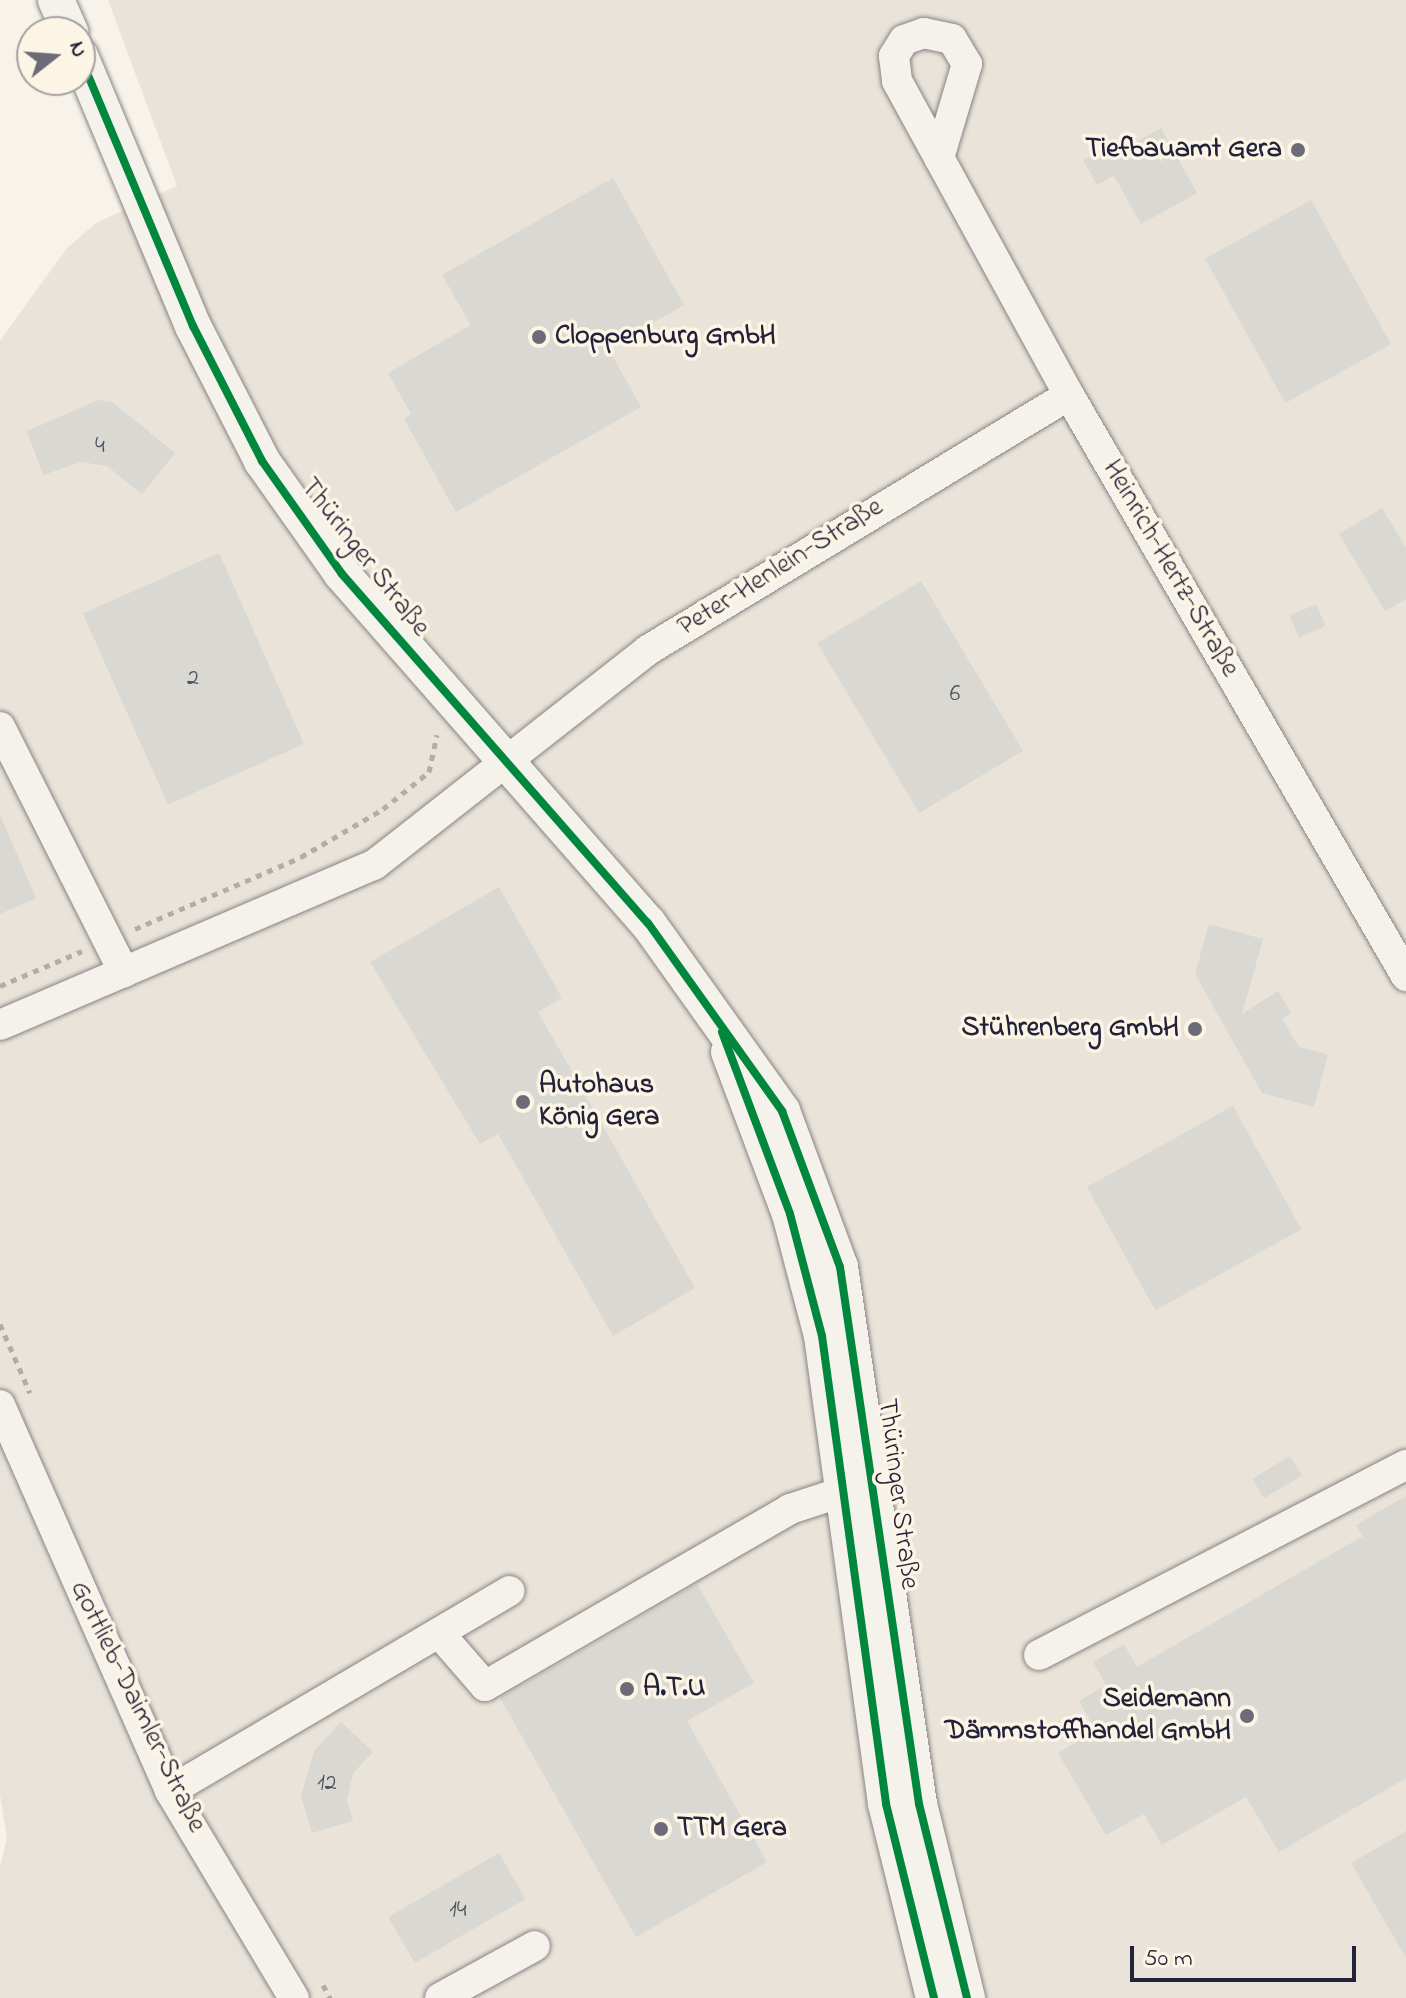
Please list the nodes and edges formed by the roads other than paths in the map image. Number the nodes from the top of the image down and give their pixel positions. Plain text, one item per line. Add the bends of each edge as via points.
1 (96, 94) edge
2 (939, 158) dead end
3 (1069, 395) junction
4 (0, 727) edge
5 (506, 760) junction
6 (124, 973) junction
7 (1406, 976) edge
8 (0, 1025) edge
9 (0, 1405) edge
10 (1406, 1465) edge
11 (858, 1490) junction
12 (509, 1591) dead end
13 (439, 1633) junction
14 (1039, 1655) dead end
15 (170, 1791) junction
16 (535, 1946) dead end
17 (294, 1998) edge
18 (440, 1998) edge
19 (934, 1998) edge
20 (967, 1998) edge

1 - 5 main road, Thüringer Straße via 193,326 262,461 342,574
2 - 3 street, Heinrich-Hertz-Straße
3 - 5 street, Peter-Henlein-Straße via 686,625
3 - 7 street, Heinrich-Hertz-Straße
4 - 6 street
5 - 6 street, Peter-Henlein-Straße via 374,865
5 - 11 main road, Thüringer Straße via 648,923 718,1021 806,1269
6 - 8 street, Peter-Henlein-Straße
9 - 15 street, Gottlieb-Daimler-Straße
10 - 14 street
11 - 13 street via 790,1509 485,1686
11 - 19 main road, Thüringer Straße via 886,1804
11 - 20 main road, Thüringer Straße via 919,1804
12 - 13 street
13 - 15 street
15 - 17 street, Gottlieb-Daimler-Straße
16 - 18 street

